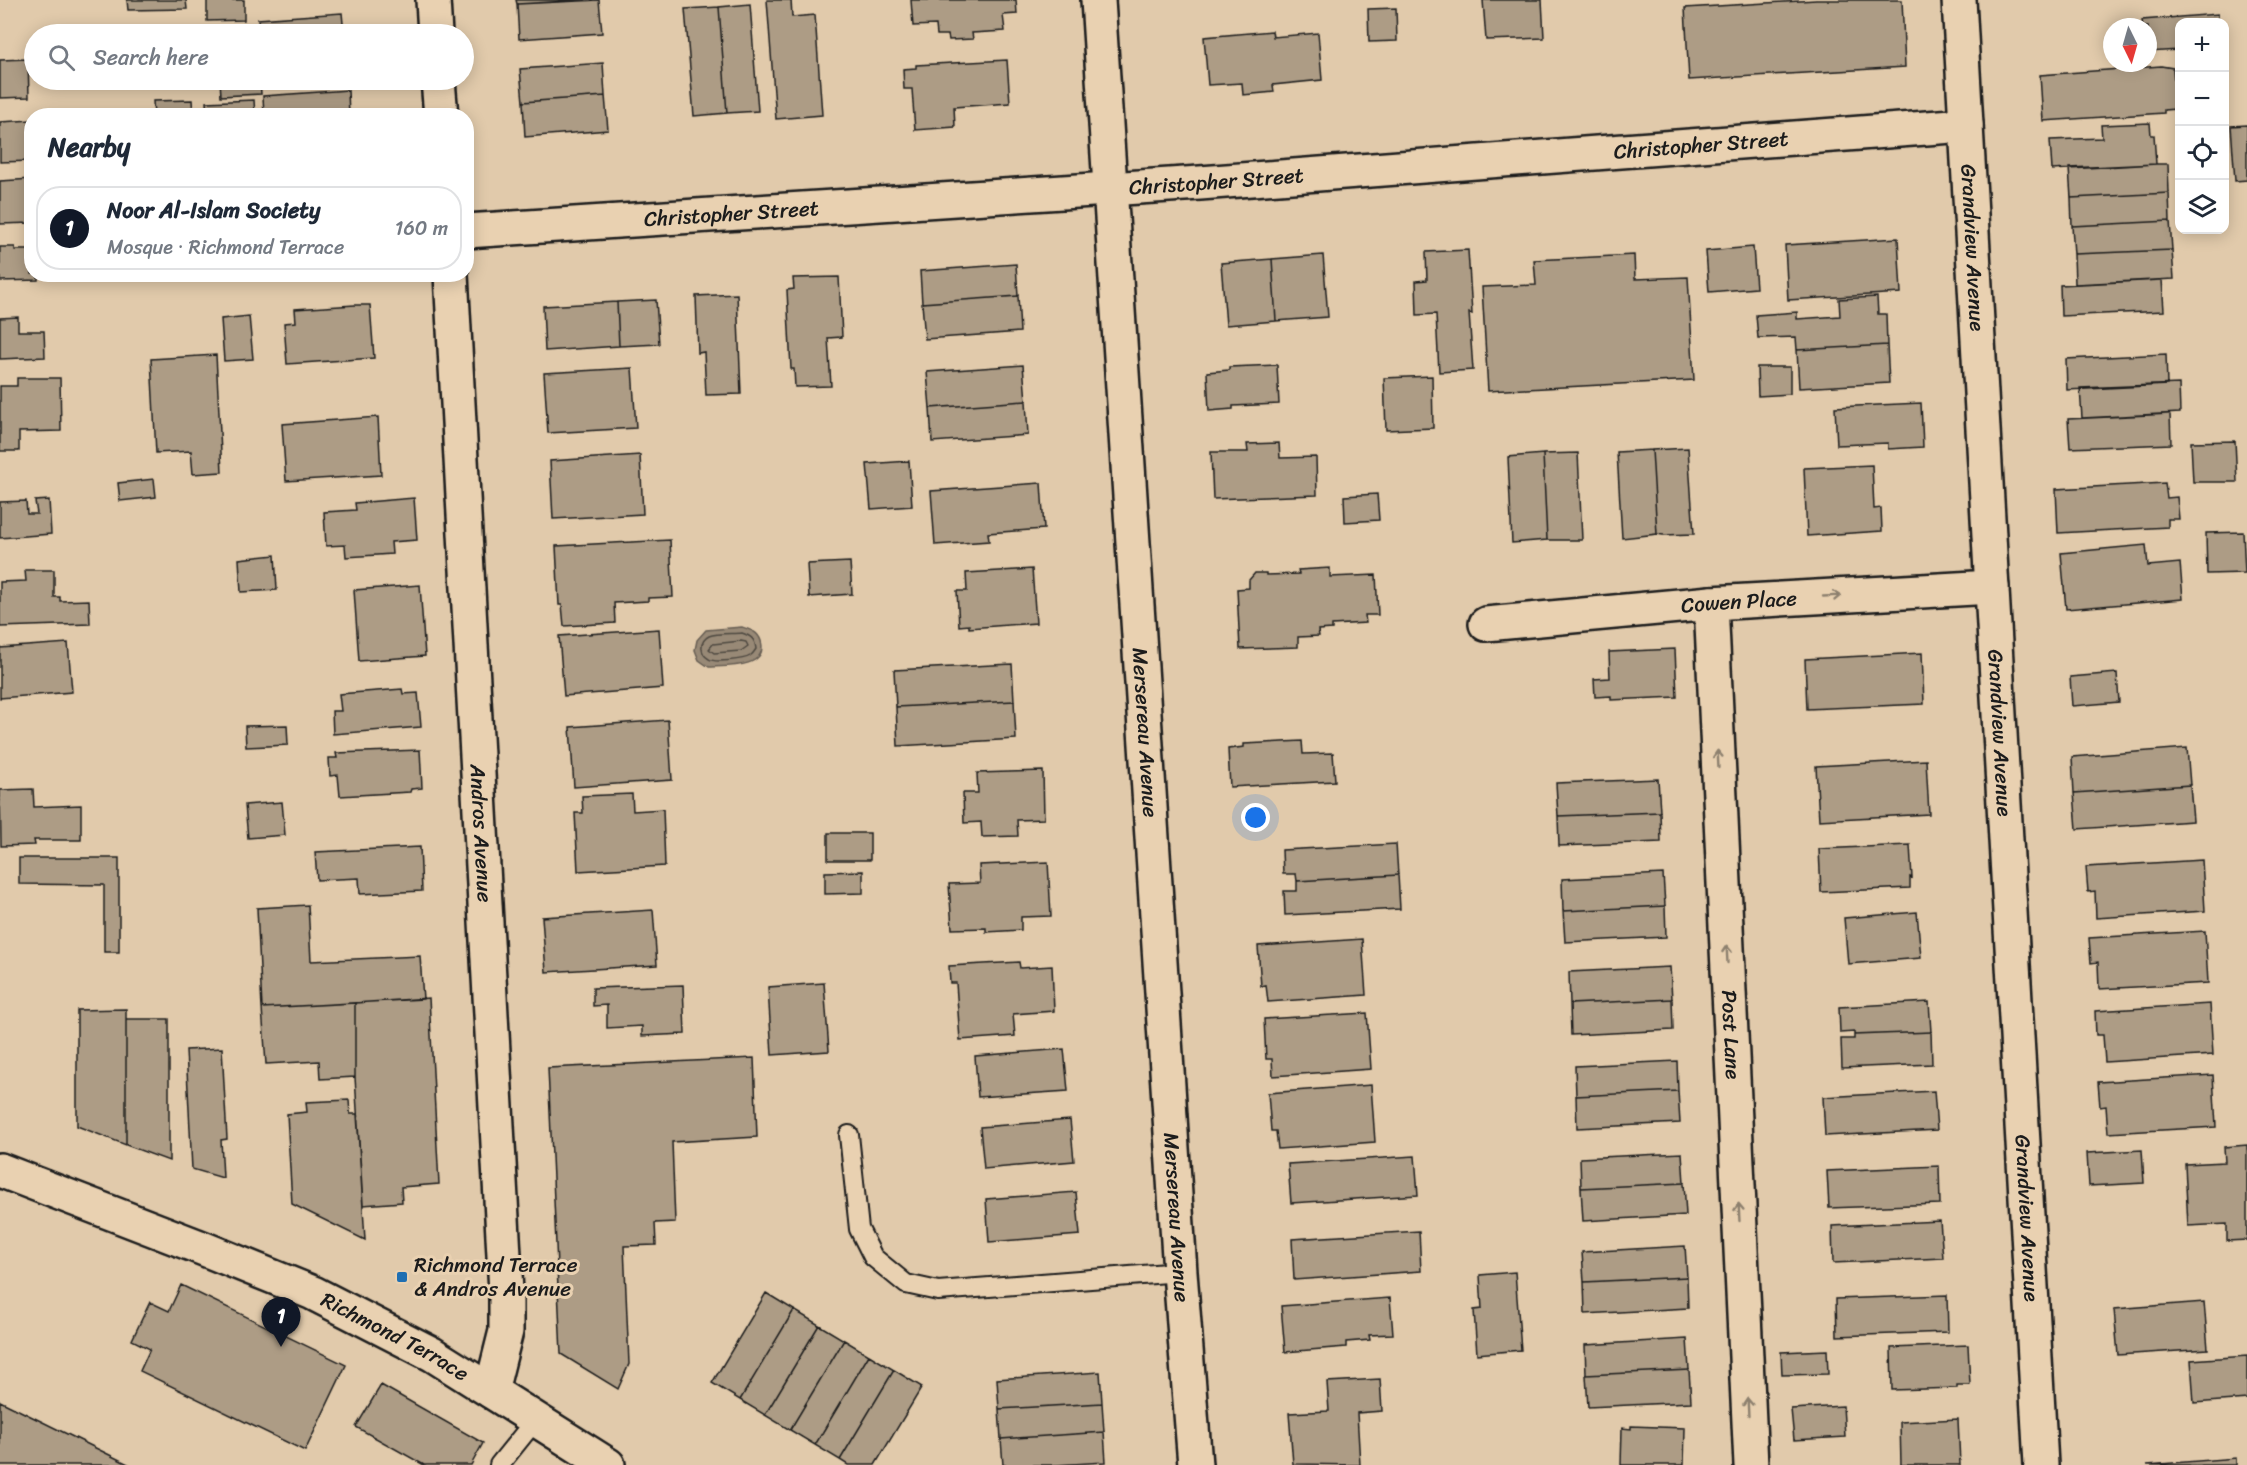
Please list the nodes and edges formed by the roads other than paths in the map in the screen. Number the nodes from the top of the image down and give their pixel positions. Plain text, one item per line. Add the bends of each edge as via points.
1 (433, 0) edge
2 (1098, 0) edge
3 (1959, 0) edge
4 (434, 24) edge
5 (439, 90) edge
6 (440, 108) edge
7 (1966, 125) junction
8 (1111, 188) junction
9 (474, 230) edge
10 (451, 282) edge
11 (1992, 587) junction
12 (1711, 603) junction
13 (1486, 624) dead end
14 (849, 1134) dead end
15 (0, 1170) edge
16 (1180, 1272) junction
17 (491, 1391) junction
18 (536, 1419) junction
19 (499, 1465) edge
20 (609, 1465) edge
21 (1195, 1465) edge
22 (1751, 1465) edge
23 (2041, 1465) edge

1 - 4 street
2 - 8 street, Mersereau Avenue
3 - 7 street, Grandview Avenue
5 - 6 street
7 - 8 street, Christopher Street
7 - 11 street, Grandview Avenue
8 - 9 street, Christopher Street
8 - 16 street, Mersereau Avenue
10 - 17 street, Andros Avenue via 506,1292 506,1331
12 -> 11 street, Cowen Place
11 - 23 street, Grandview Avenue
12 - 13 street, Cowen Place
22 -> 12 street, Post Lane
14 - 16 lane via 859,1229 873,1257 906,1284 938,1291
15 - 17 street, Richmond Terrace via 313,1293 432,1354
16 - 21 street, Mersereau Avenue
17 - 18 street, Richmond Terrace
18 - 19 lane
18 - 20 street, Richmond Terrace

